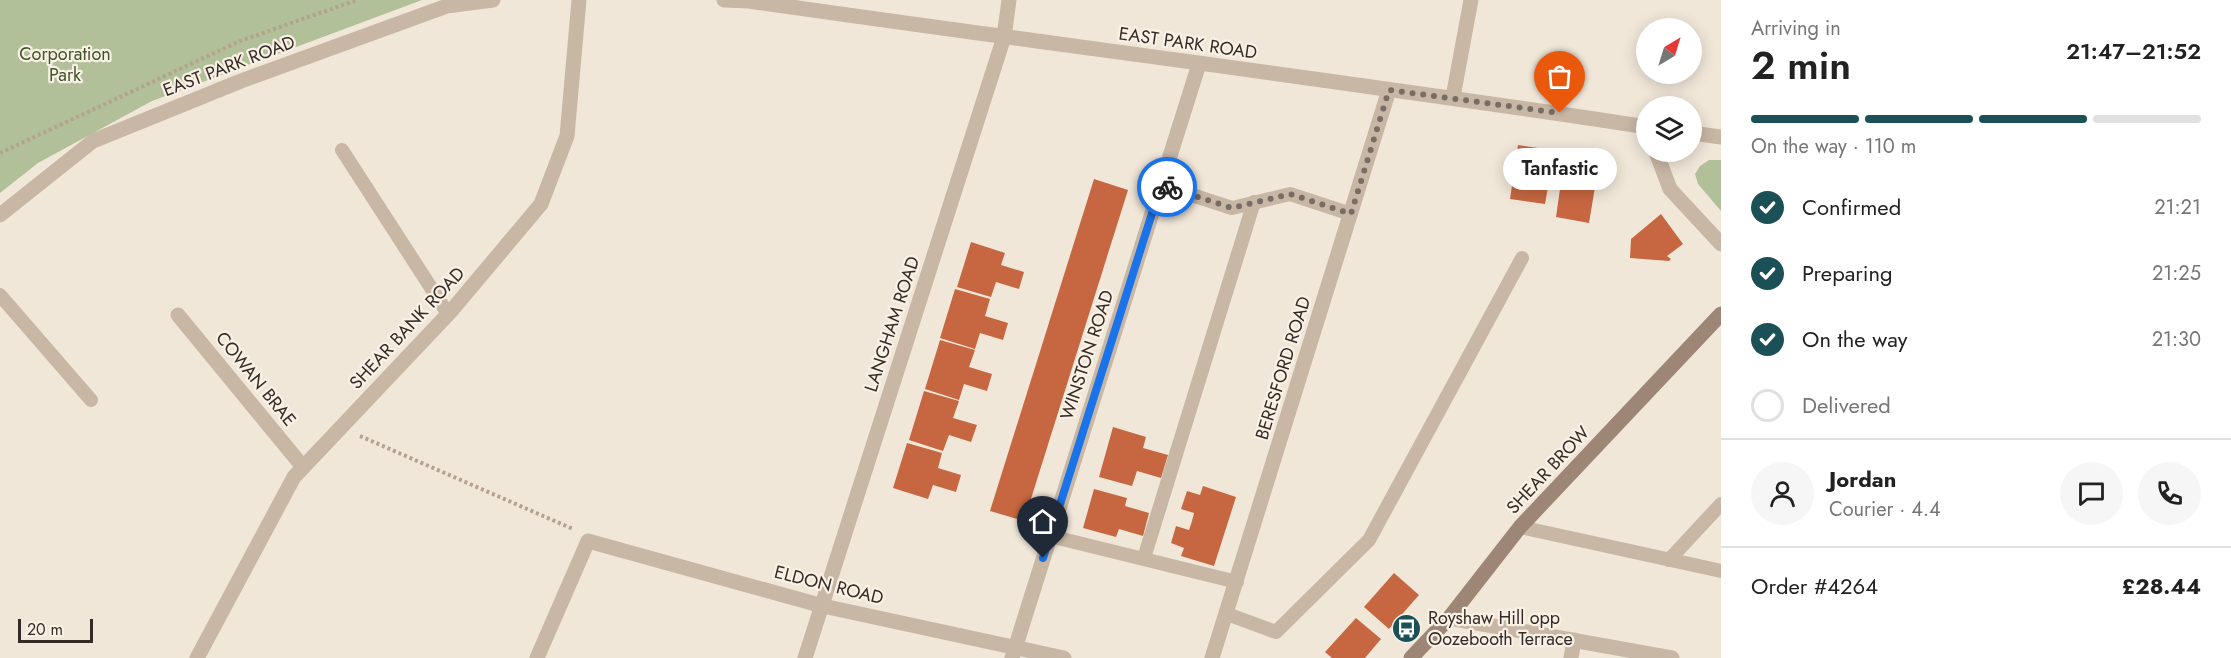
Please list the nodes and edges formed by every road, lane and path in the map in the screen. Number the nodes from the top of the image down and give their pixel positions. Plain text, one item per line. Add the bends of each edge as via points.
1 (357, 0) edge
2 (493, 0) edge
3 (579, 0) edge
4 (724, 0) edge
5 (1009, 0) edge
6 (1471, 0) edge
7 (749, 1) edge
8 (1004, 37) junction
9 (1199, 64) junction
10 (1389, 90) junction
11 (1453, 97) junction
12 (1636, 125) edge
13 (1702, 134) edge
14 (1721, 137) edge
15 (342, 150) dead end
16 (0, 153) edge
17 (1660, 162) edge
18 (1161, 185) junction
19 (1254, 202) junction
20 (1351, 214) junction
21 (0, 215) edge
22 (1721, 244) edge
23 (1522, 258) dead end
24 (0, 295) edge
25 (448, 314) junction
26 (178, 315) dead end
27 (1721, 315) edge
28 (91, 400) dead end
29 (341, 428) junction
30 (303, 467) junction
31 (1721, 504) edge
32 (1520, 527) junction
33 (1050, 536) junction
34 (588, 541) junction
35 (1144, 558) junction
36 (1669, 560) junction
37 (1721, 571) edge
38 (1237, 582) junction
39 (823, 606) junction
40 (1227, 614) junction
41 (1449, 618) junction
42 (1574, 640) junction
43 (1013, 653) edge
44 (541, 657) edge
45 (197, 658) edge
46 (805, 658) edge
47 (1064, 658) edge
48 (1212, 658) edge
49 (1411, 658) edge
50 (1571, 658) edge
51 (1672, 658) edge

1 - 16 path via 240,41
2 - 21 street, EAST PARK ROAD via 447,6 241,81 93,141
3 - 25 street, SHEAR BANK ROAD via 567,136 542,204
4 - 7 street, EAST PARK ROAD
5 - 8 street, LANGHAM ROAD
6 - 11 street
7 - 8 street, EAST PARK ROAD
8 - 9 street, EAST PARK ROAD
8 - 39 street, LANGHAM ROAD
9 - 10 street, EAST PARK ROAD
9 - 18 street, WINSTON ROAD
10 - 11 street, EAST PARK ROAD
10 - 20 street, BERESFORD ROAD
11 - 12 street, EAST PARK ROAD
13 - 14 street
15 - 25 lane
17 - 22 street via 1670,189
18 - 19 lane via 1232,208
18 - 33 street, WINSTON ROAD
19 - 20 lane via 1290,194
19 - 35 lane
20 - 38 street, BERESFORD ROAD
23 - 40 lane via 1369,540 1276,632
24 - 28 lane
25 - 29 street, SHEAR BANK ROAD
26 - 30 street, COWAN BRAE
27 - 32 main road, SHEAR BROW
29 - 30 street, SHEAR BANK ROAD
29 - 34 path via 569,527
30 - 45 street, SHEAR BANK ROAD via 294,477
31 - 36 lane
32 - 36 lane
32 - 41 main road, SHEAR BROW
33 - 35 lane
33 - 43 street, WINSTON ROAD
34 - 39 street, ELDON ROAD
34 - 44 street
35 - 38 lane
36 - 37 lane
38 - 40 street, BERESFORD ROAD
39 - 43 street, ELDON ROAD
39 - 46 street, LANGHAM ROAD
40 - 48 street, BERESFORD ROAD
41 - 42 street
41 - 49 main road, SHEAR BROW
42 - 50 street
42 - 51 street
43 - 47 street, ELDON ROAD

